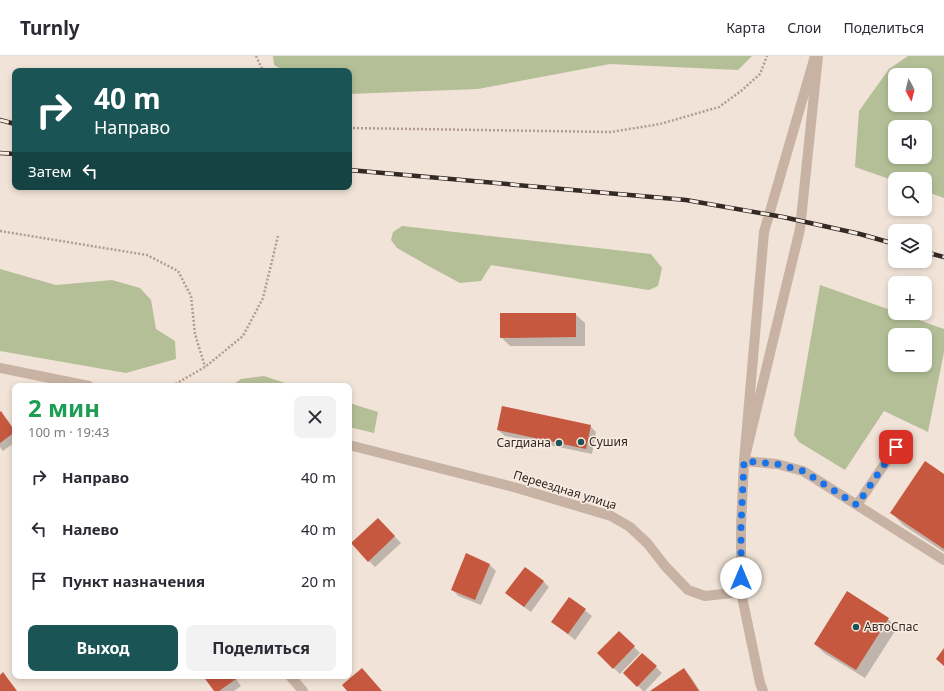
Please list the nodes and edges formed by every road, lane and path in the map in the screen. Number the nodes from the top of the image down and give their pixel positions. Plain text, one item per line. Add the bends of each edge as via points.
1 (256, 56) edge
2 (767, 56) edge
3 (815, 56) edge
4 (818, 56) edge
5 (262, 68) edge
6 (352, 128) edge
7 (0, 230) edge
8 (278, 236) dead end
9 (205, 367) junction
10 (0, 368) edge
11 (74, 383) edge
12 (177, 383) edge
13 (904, 435) dead end
14 (352, 446) edge
15 (744, 461) junction
16 (857, 505) junction
17 (944, 560) edge
18 (741, 592) junction
19 (293, 679) edge
20 (303, 691) edge
21 (763, 691) edge

1 - 5 path
2 - 6 path via 760,74 719,107 660,124 611,132
3 - 15 street via 764,232
4 - 15 street via 800,229
7 - 9 path via 147,255 178,271 191,296 195,334
8 - 9 path via 263,298 243,336
9 - 12 path
10 - 11 street
13 - 16 street
14 - 18 street, Переездная улица via 517,488 611,516 630,527 648,544 664,566 688,590 705,596
15 - 16 street via 777,464 803,471
15 - 18 street
16 - 17 street
18 - 21 street
19 - 20 street

